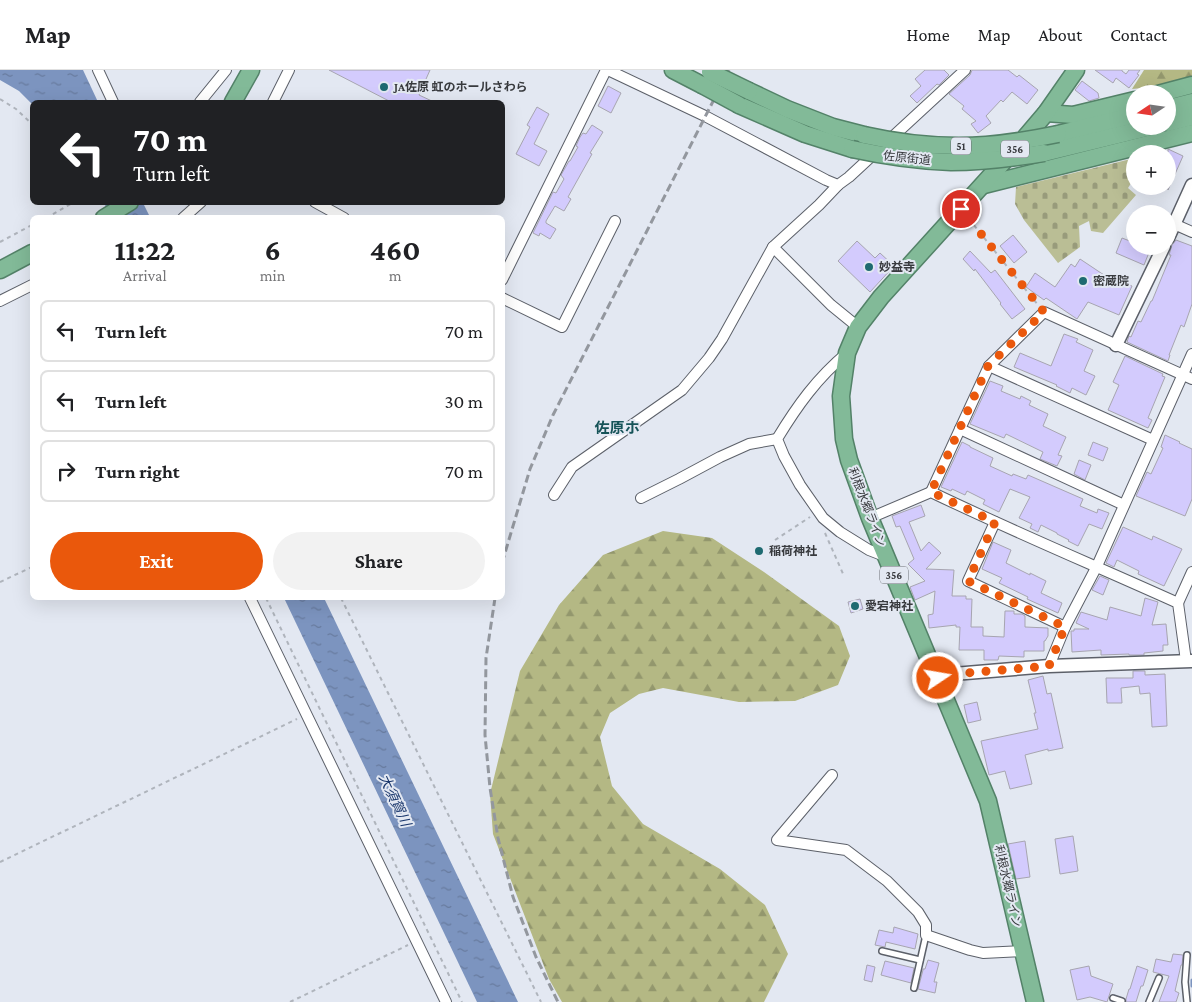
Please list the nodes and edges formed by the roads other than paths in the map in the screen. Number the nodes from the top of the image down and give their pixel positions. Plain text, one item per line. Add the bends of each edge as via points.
1 (98, 70) edge
2 (226, 70) edge
3 (251, 70) edge
4 (289, 70) edge
5 (607, 70) edge
6 (674, 70) edge
7 (965, 70) edge
8 (1076, 70) edge
9 (706, 76) edge
10 (1192, 85) edge
11 (1176, 89) edge
12 (744, 98) junction
13 (112, 100) edge
14 (202, 100) edge
15 (234, 100) edge
16 (274, 100) edge
17 (1126, 102) edge
18 (1192, 102) edge
19 (1176, 106) edge
20 (1046, 112) junction
21 (1192, 117) edge
22 (1126, 118) edge
23 (1176, 121) edge
24 (1126, 133) edge
25 (1192, 133) edge
26 (984, 184) junction
27 (838, 185) junction
28 (1192, 185) edge
29 (125, 205) edge
30 (198, 205) edge
31 (320, 205) edge
32 (109, 215) edge
33 (186, 215) edge
34 (339, 215) edge
35 (1176, 220) edge
36 (615, 221) dead end
37 (1176, 225) edge
38 (1192, 232) edge
39 (773, 247) junction
40 (30, 254) edge
41 (1160, 255) edge
42 (0, 270) edge
43 (505, 274) edge
44 (30, 286) edge
45 (505, 299) edge
46 (0, 300) edge
47 (858, 327) junction
48 (1116, 345) junction
49 (847, 353) junction
50 (1192, 354) edge
51 (988, 366) junction
52 (1188, 377) edge
53 (960, 429) junction
54 (776, 439) junction
55 (1153, 440) junction
56 (931, 492) junction
57 (554, 495) dead end
58 (641, 498) dead end
59 (1124, 505) junction
60 (870, 518) junction
61 (995, 522) junction
62 (887, 557) junction
63 (1097, 566) junction
64 (1192, 572) edge
65 (251, 600) edge
66 (1178, 603) junction
67 (1065, 627) junction
68 (1189, 661) edge
69 (1049, 666) junction
70 (938, 678) junction
71 (832, 774) dead end
72 (926, 935) junction
73 (882, 951) dead end
74 (1023, 951) junction
75 (1187, 955) dead end
76 (920, 960) junction
77 (1159, 978) dead end
78 (914, 988) dead end
79 (1113, 998) dead end
80 (446, 1002) edge
81 (1036, 1002) edge
82 (1121, 1002) edge
83 (1149, 1002) edge
84 (1187, 1002) edge

1 - 13 street
2 - 14 street
3 - 15 highway
4 - 16 street
5 - 27 street
5 - 43 street
6 - 9 highway, 佐原街道 / 51
7 - 27 street
8 - 20 highway, 利根水郷ライン / 356
9 - 12 highway, 佐原街道 / 51, bridge
10 - 11 highway
12 - 22 highway, 佐原街道 / 51, bridge via 786,109 833,127 922,145 1014,142
12 - 24 highway, 佐原街道 / 51, bridge via 805,134 852,149 914,160 952,162 1044,153
17 - 20 highway via 1073,115
18 - 19 highway
20 - 26 highway, 利根水郷ライン / 356
21 - 23 highway
25 - 26 highway
26 - 47 highway, 利根水郷ライン / 356 via 881,297
27 - 39 street
28 - 35 street
29 - 32 highway
30 - 33 street
31 - 34 street
36 - 45 street via 562,327
37 - 38 street
39 - 47 street
39 - 57 street via 722,339 682,390 572,467
40 - 42 highway
41 - 48 street
44 - 46 street
47 - 49 highway, 利根水郷ライン / 356
48 - 51 street via 1044,312
48 - 52 street
49 - 54 street via 830,367
49 - 60 highway, 利根水郷ライン / 356 via 841,396 844,439
50 - 52 street
51 - 53 street
51 - 55 street
52 - 55 street
53 - 56 street
53 - 59 street
54 - 58 street via 749,444
54 - 62 street via 820,515 840,532
55 - 59 street
56 - 60 street
56 - 61 street
59 - 63 street
60 - 62 highway, 利根水郷ライン / 356
61 - 63 street
61 - 67 street via 968,581
62 - 70 highway, 利根水郷ライン / 356
63 - 66 street
63 - 67 street
64 - 66 street
65 - 80 street
66 - 68 street
67 - 69 street
68 - 69 street
69 - 70 street
70 - 74 highway, 利根水郷ライン / 356 via 988,801
71 - 72 street via 777,840 846,850 887,881 918,912 926,925
72 - 74 street via 983,953
72 - 76 lane
73 - 76 lane
74 - 81 highway, 利根水郷ライン / 356
75 - 84 lane
76 - 78 lane
77 - 83 lane
79 - 82 lane

